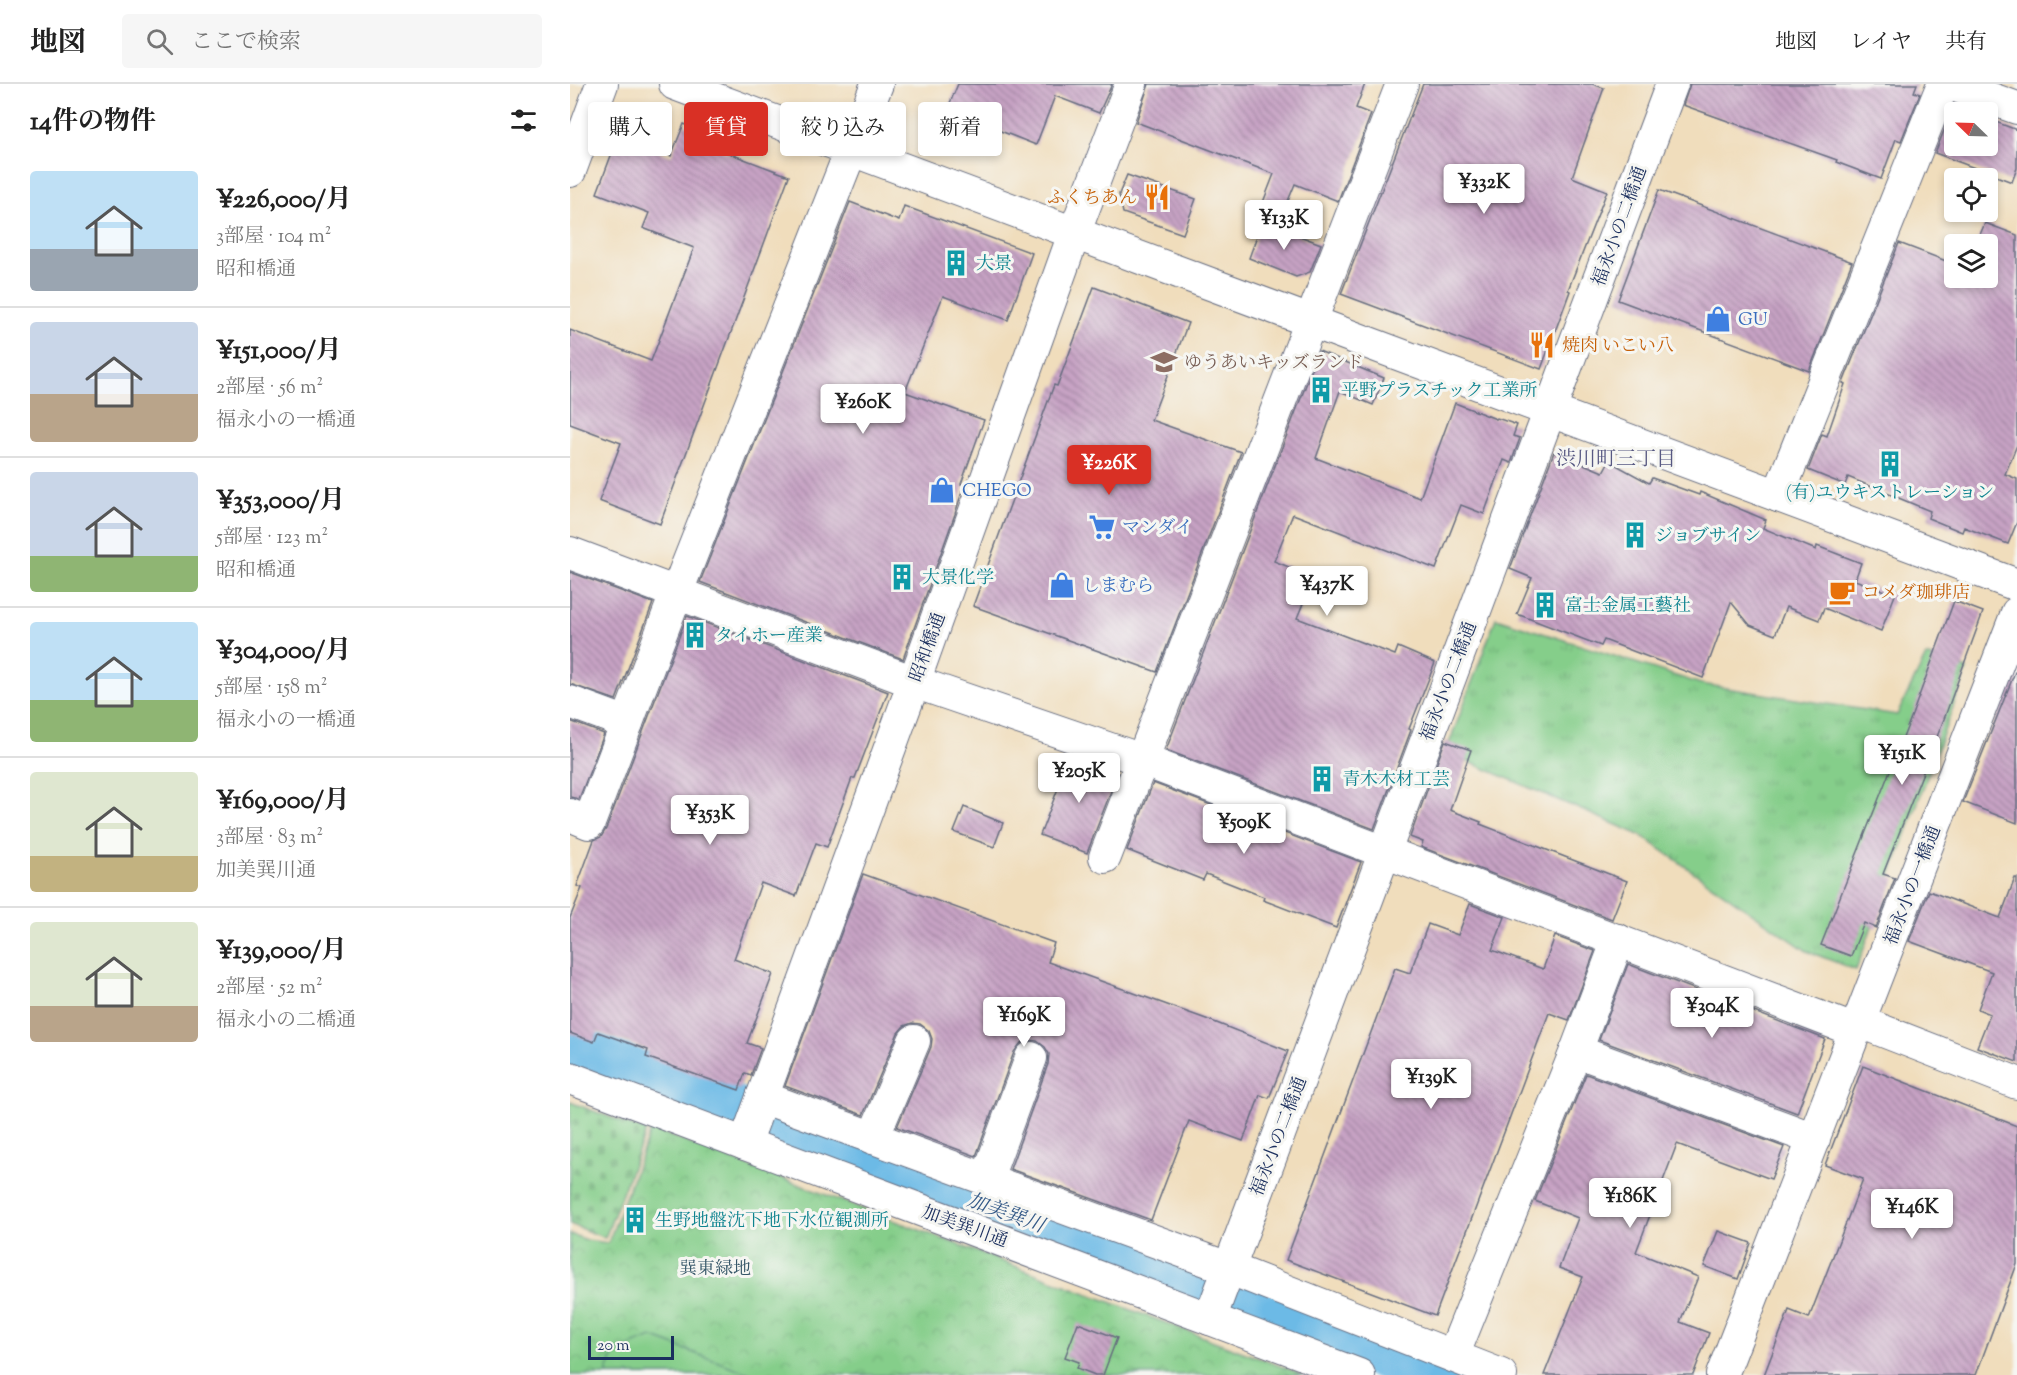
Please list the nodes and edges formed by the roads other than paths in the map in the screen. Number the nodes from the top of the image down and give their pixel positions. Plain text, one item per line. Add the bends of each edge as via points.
1 (602, 84) edge
2 (675, 84) edge
3 (877, 84) edge
4 (1131, 84) edge
5 (1402, 84) edge
6 (1672, 84) edge
7 (1943, 84) edge
8 (1950, 84) edge
9 (870, 102) edge
10 (2017, 108) edge
11 (780, 123) edge
12 (850, 156) edge
13 (868, 156) edge
14 (570, 171) edge
15 (1074, 234) junction
16 (1312, 322) junction
17 (1550, 411) junction
18 (1778, 496) junction
19 (570, 552) edge
20 (2017, 585) edge
21 (676, 594) junction
22 (2017, 613) edge
23 (914, 682) junction
24 (570, 702) edge
25 (627, 723) junction
26 (1142, 760) junction
27 (570, 815) edge
28 (1384, 852) junction
29 (1105, 857) dead end
30 (1618, 940) junction
31 (1858, 1026) junction
32 (914, 1041) dead end
33 (1576, 1051) junction
34 (1031, 1058) dead end
35 (570, 1078) edge
36 (2017, 1083) edge
37 (760, 1102) junction
38 (873, 1138) junction
39 (1814, 1139) junction
40 (745, 1144) junction
41 (986, 1181) junction
42 (1226, 1273) junction
43 (1211, 1317) junction
44 (1452, 1356) junction
45 (1359, 1375) edge
46 (1501, 1375) edge
47 (1722, 1375) edge

1 - 14 street
2 - 11 street
3 - 9 street
4 - 15 street, 昭和橋通
5 - 16 street
6 - 17 street, 福永小の二橋通
7 - 18 street
8 - 10 street
12 - 21 street
13 - 15 street
15 - 16 street
15 - 23 street, 昭和橋通
16 - 17 street
16 - 26 street
17 - 18 street
17 - 28 street, 福永小の二橋通
18 - 20 street
19 - 21 street
21 - 23 street
21 - 25 street
22 - 31 street, 福永小の一橋通
23 - 26 street
23 - 37 street, 昭和橋通
24 - 25 street
25 - 27 street via 590,823
26 - 28 street
26 - 29 street
28 - 30 street
28 - 42 street, 福永小の二橋通
30 - 31 street
30 - 33 street
31 - 36 street
31 - 39 street, 福永小の一橋通
32 - 38 street
33 - 39 street
33 - 44 street
34 - 41 street
35 - 40 street, 加美巽川通
37 - 38 street
37 - 40 street, 昭和橋通
38 - 41 street
39 - 47 street, 福永小の一橋通
40 - 43 street, 加美巽川通
41 - 42 street
42 - 43 street, 福永小の二橋通
42 - 44 street
43 - 45 street, 加美巽川通
44 - 46 street

